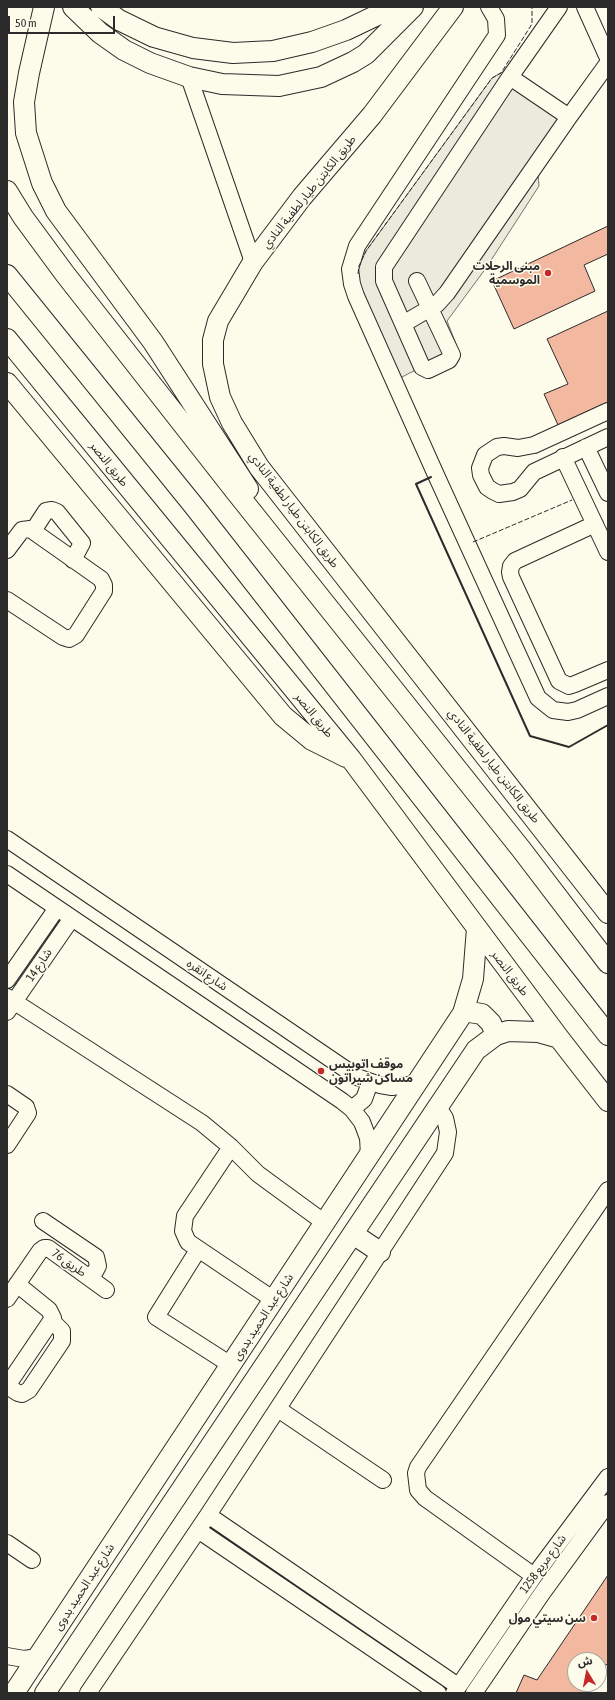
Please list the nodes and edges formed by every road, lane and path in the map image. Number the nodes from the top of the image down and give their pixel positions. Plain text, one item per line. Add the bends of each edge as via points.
1 (44, 7) edge
2 (73, 7) edge
3 (101, 7) edge
4 (394, 7) edge
5 (413, 7) edge
6 (453, 7) edge
7 (489, 7) edge
8 (559, 7) edge
9 (585, 7) edge
10 (607, 57) edge
11 (189, 77) junction
12 (510, 77) junction
13 (569, 117) junction
14 (7, 191) edge
15 (253, 262) junction
16 (7, 274) edge
17 (418, 281) dead end
18 (431, 309) junction
19 (403, 324) junction
20 (7, 339) edge
21 (175, 377) junction
22 (216, 379) junction
23 (7, 383) edge
24 (608, 411) edge
25 (606, 441) edge
26 (586, 447) junction
27 (563, 457) junction
28 (608, 492) edge
29 (262, 524) junction
30 (595, 524) junction
31 (33, 531) junction
32 (7, 550) edge
33 (608, 552) edge
34 (73, 560) junction
35 (7, 600) edge
36 (608, 670) edge
37 (608, 696) edge
38 (351, 759) junction
39 (7, 839) edge
40 (7, 874) edge
41 (56, 908) junction
42 (608, 912) edge
43 (72, 918) junction
44 (477, 928) junction
45 (608, 963) edge
46 (7, 980) edge
47 (9, 1004) edge
48 (463, 1013) junction
49 (608, 1034) edge
50 (496, 1035) junction
51 (559, 1038) junction
52 (368, 1082) junction
53 (416, 1084) junction
54 (7, 1094) edge
55 (608, 1101) edge
56 (438, 1107) junction
57 (352, 1109) junction
58 (7, 1145) edge
59 (231, 1147) junction
60 (369, 1155) junction
61 (608, 1190) edge
62 (43, 1221) dead end
63 (325, 1223) junction
64 (353, 1234) junction
65 (198, 1250) junction
66 (380, 1252) junction
67 (91, 1279) junction
68 (17, 1284) junction
69 (106, 1290) dead end
70 (7, 1299) edge
71 (274, 1300) junction
72 (231, 1365) junction
73 (7, 1386) edge
74 (278, 1409) junction
75 (608, 1477) edge
76 (383, 1480) dead end
77 (608, 1503) edge
78 (208, 1516) junction
79 (198, 1530) junction
80 (7, 1542) edge
81 (32, 1560) dead end
82 (534, 1576) junction
83 (7, 1656) edge
84 (38, 1657) junction
85 (608, 1673) edge
86 (456, 1690) edge
87 (14, 1693) edge
88 (45, 1693) edge
89 (88, 1693) edge
90 (438, 1693) edge
91 (474, 1693) edge
92 (597, 1693) edge

1 - 21 main road via 24,102 26,133 42,183 56,211 153,342
2 - 11 main road via 100,33 124,50 150,64
3 - 4 main road via 154,37 193,48 233,53 273,51 312,42 346,30
5 - 11 main road via 366,54 339,70 302,83 272,86 222,84
6 - 15 main road, طريق الكابتن طيار لطفية النادي via 372,115 302,198
7 - 37 street via 496,20 497,35 358,246 350,270 352,284 538,698 553,710 568,712
8 - 12 street
9 - 10 street
10 - 13 street
11 - 15 street
12 - 13 street
12 - 19 street via 384,268 384,281
13 - 18 street via 447,293
14 - 29 main road via 23,217 66,274
15 - 22 main road, طريق الكابتن طيار لطفية النادي via 218,322 213,340
16 - 49 main road via 194,506
17 - 18 street
18 - 19 street
18 - 19 street via 451,352 452,357 449,360 430,369 423,368
20 - 38 main road, طريق النصر
21 - 22 main road via 198,387 211,386
21 - 29 main road via 253,497
22 - 42 main road, طريق الكابتن طيار لطفية النادي via 220,396 232,422 259,466
23 - 38 main road via 283,716 312,740
24 - 27 street via 534,445 518,448 497,447 485,455 480,475 487,487 500,494 507,494 520,489 534,472
25 - 26 street
26 - 27 street
26 - 28 street
27 - 30 street
29 - 45 main road via 521,849
30 - 33 street
30 - 36 street via 515,561 511,566 510,578 559,681 569,686
31 - 32 street via 22,530
31 - 34 street
31 - 34 street via 46,511 57,512 82,543
34 - 35 street via 101,579 104,585 104,591 73,637 63,637
38 - 44 main road, طريق النصر
39 - 52 street, شارع انقره
40 - 41 street
41 - 43 street
41 - 46 street, شارع 14
43 - 47 street, شارع 14
43 - 57 street
44 - 48 main road, شارع عبد الحميد بدوى via 473,979
44 - 51 main road, طريق النصر
47 - 59 street via 202,1123
48 - 50 main road via 482,1014 491,1023
48 - 53 main road, شارع عبد الحميد بدوى
50 - 51 main road via 508,1031 524,1031
50 - 56 main road via 476,1050
51 - 55 main road, طريق النصر
52 - 53 street, شارع انقره via 392,1087
52 - 57 street via 364,1099
53 - 60 main road, شارع عبد الحميد بدوى
54 - 58 street via 26,1107 28,1113
56 - 64 main road
56 - 66 street via 445,1118 448,1132 445,1153
57 - 60 street via 366,1130
59 - 63 street via 258,1174
59 - 65 street via 183,1221 184,1237
60 - 63 main road, شارع عبد الحميد بدوى
61 - 82 street via 416,1473 416,1485 425,1498
62 - 67 street via 96,1258 98,1266
63 - 71 main road, شارع عبد الحميد بدوى
64 - 66 main road
64 - 88 main road
65 - 71 street
65 - 72 street via 156,1317
66 - 74 street
67 - 68 street, طريق 76 via 48,1248 44,1248
67 - 69 street, طريق 76
68 - 70 street, طريق 76
68 - 73 street via 49,1310 52,1320
71 - 72 main road, شارع عبد الحميد بدوى
72 - 84 main road, شارع عبد الحميد بدوى
74 - 76 street
74 - 78 street
75 - 82 street, شارع مربع 1258
77 - 91 street, شارع مربع 1258
78 - 79 street
78 - 86 street
79 - 89 street
79 - 90 street
80 - 81 street
82 - 86 street, شارع مربع 1258
83 - 84 street via 24,1659
84 - 87 main road, شارع عبد الحميد بدوى
85 - 92 street

